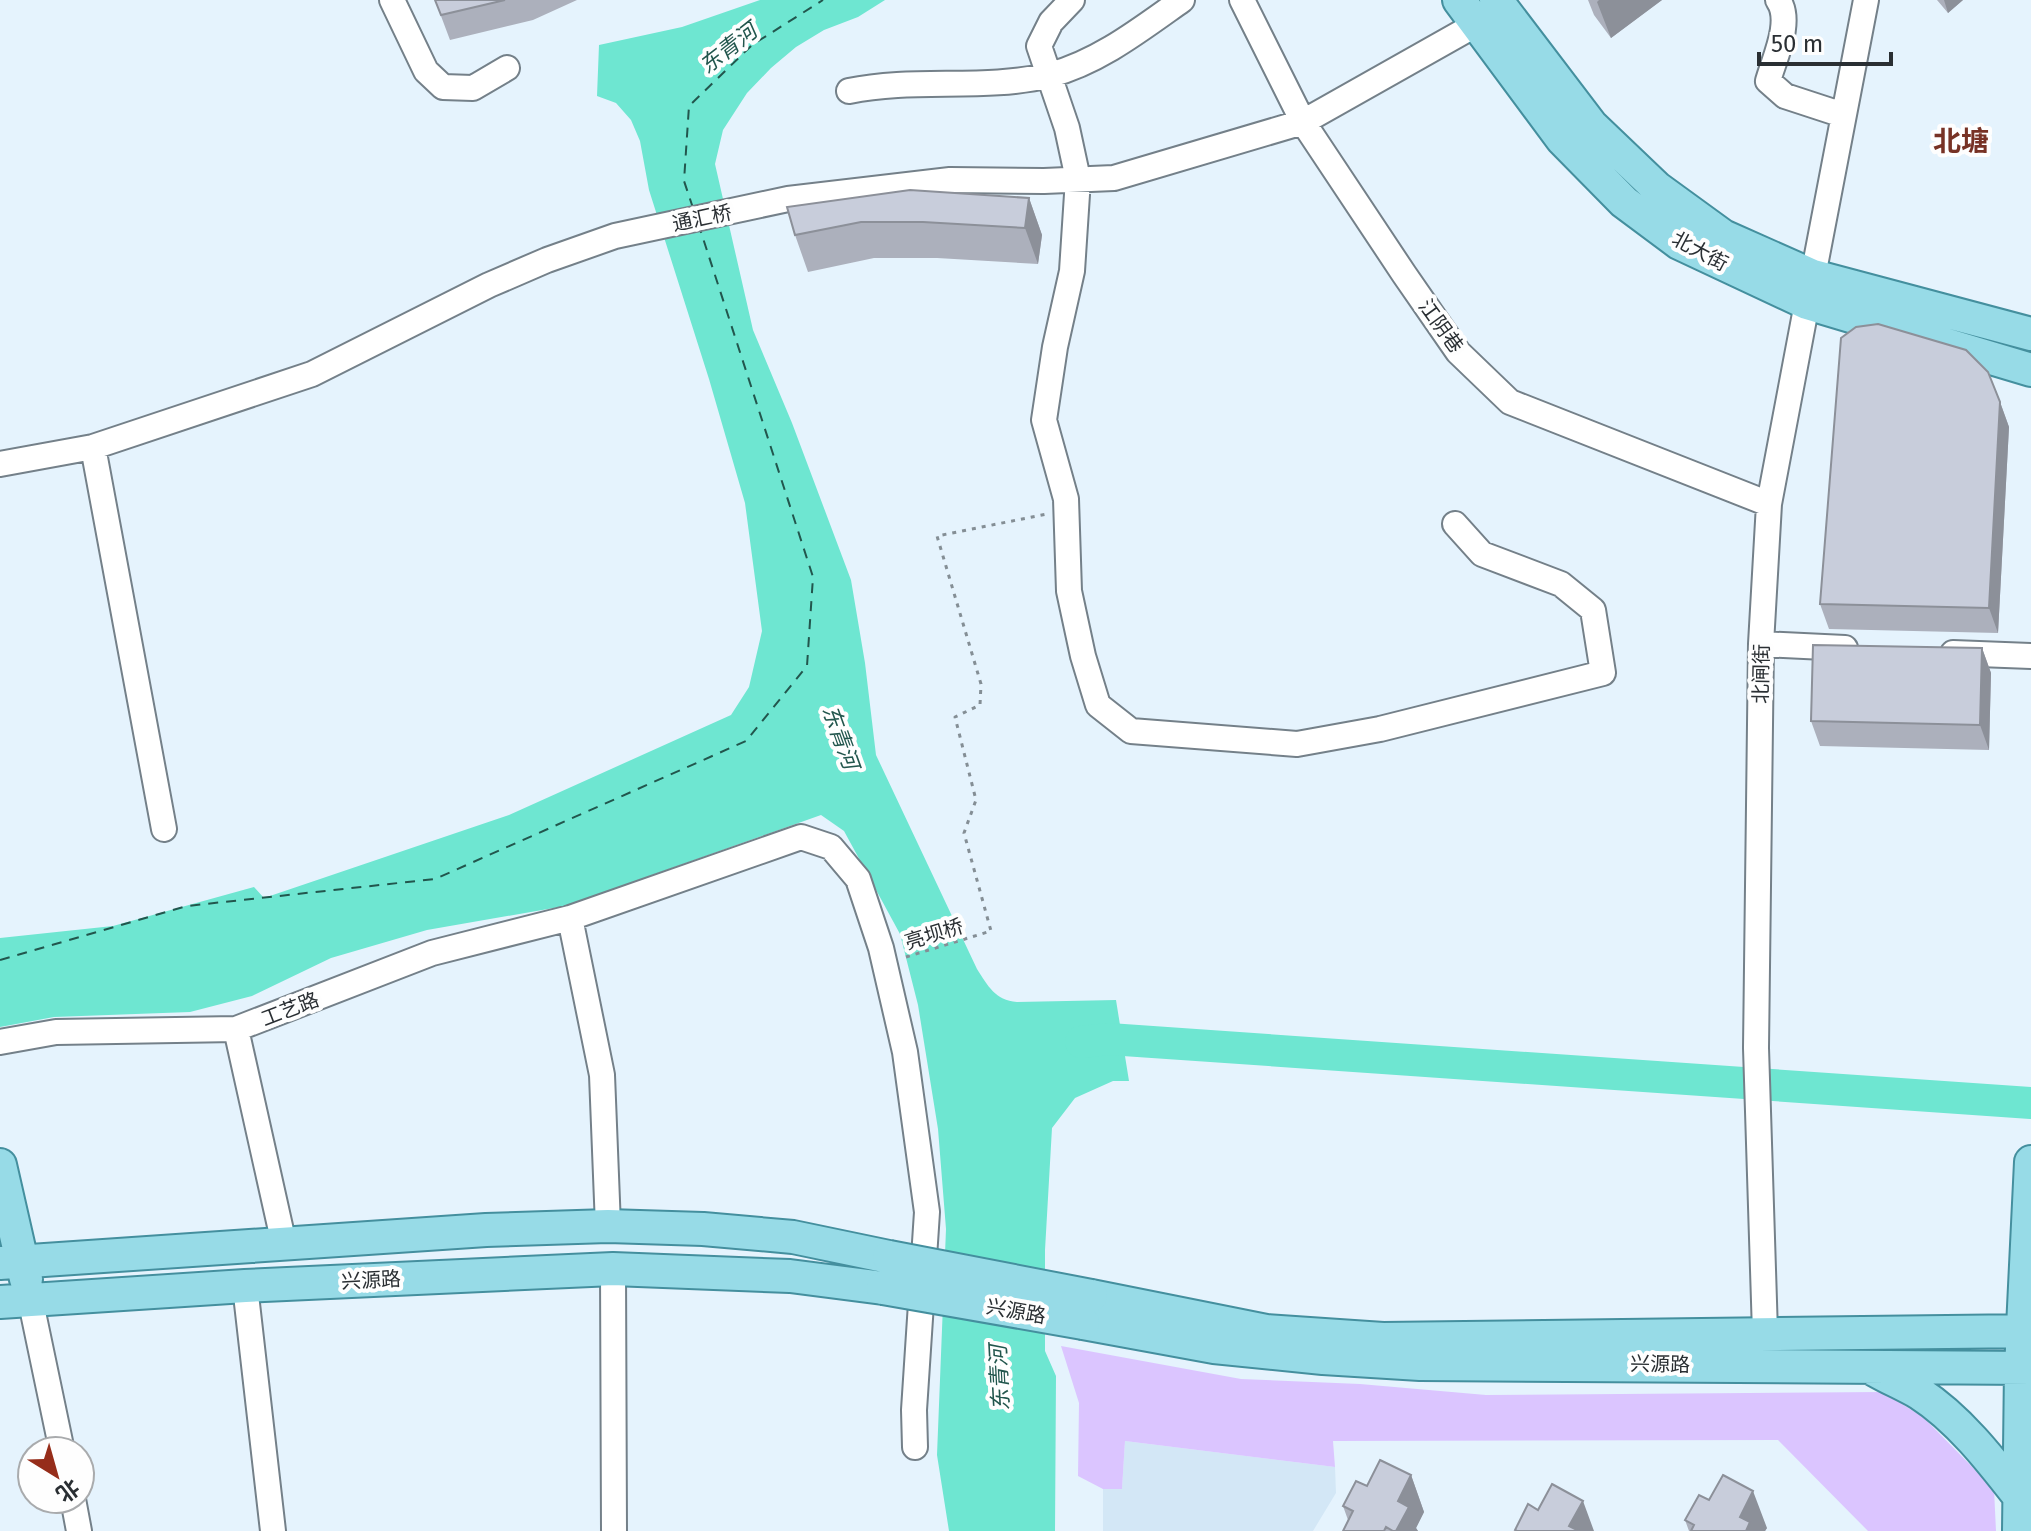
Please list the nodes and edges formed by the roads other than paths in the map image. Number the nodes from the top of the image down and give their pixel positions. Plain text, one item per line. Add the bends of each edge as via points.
1 (392, 0) edge
2 (1072, 0) edge
3 (1182, 0) edge
4 (1242, 0) edge
5 (1496, 0) edge
6 (1778, 0) edge
7 (1866, 0) edge
8 (1467, 12) edge
9 (507, 68) dead end
10 (1048, 75) junction
11 (849, 91) dead end
12 (1843, 115) junction
13 (1303, 122) junction
14 (1078, 179) junction
15 (1810, 290) junction
16 (2031, 334) edge
17 (2031, 370) edge
18 (93, 447) junction
19 (0, 464) edge
20 (1769, 504) junction
21 (1455, 524) dead end
22 (1761, 644) junction
23 (1872, 649) edge
24 (1936, 652) edge
25 (2031, 656) edge
26 (164, 829) dead end
27 (570, 918) junction
28 (236, 1029) junction
29 (0, 1042) edge
30 (2031, 1162) edge
31 (0, 1165) edge
32 (608, 1226) junction
33 (284, 1244) junction
34 (11, 1262) edge
35 (613, 1269) junction
36 (886, 1273) junction
37 (245, 1286) junction
38 (15, 1300) edge
39 (1087, 1310) junction
40 (2027, 1331) edge
41 (1765, 1333) junction
42 (1868, 1367) junction
43 (2026, 1368) edge
44 (57, 1435) edge
45 (915, 1447) dead end
46 (2018, 1495) junction
47 (273, 1531) edge
48 (614, 1531) edge
49 (2019, 1531) edge

1 - 9 street via 426,71 443,87 473,88
2 - 10 street via 1051,22 1039,46
3 - 10 street via 1105,53
4 - 13 street, 江阴巷
5 - 15 main road, 北大街 via 1591,125 1657,188
6 - 12 street via 1782,33 1768,81 1785,96
7 - 12 street, 北闸街
8 - 13 street, 通汇桥
8 - 15 main road, 北大街 via 1562,139 1624,202 1679,243
10 - 11 street
10 - 14 street
12 - 15 street, 北闸街
13 - 14 street, 通汇桥 via 1114,178
13 - 20 street, 江阴巷 via 1458,352 1510,402
14 - 18 street, 通汇桥 via 950,180 788,199 615,236 489,285 312,374
14 - 21 street via 1072,271 1044,420 1066,499 1069,591 1098,705 1131,731 1297,744 1380,729 1603,673 1593,610 1561,584 1482,554
15 - 16 main road, 北大街
15 - 17 main road, 北大街
15 - 20 street, 北闸街
18 - 19 street, 通汇桥
18 - 26 street
20 - 22 street, 北闸街
22 - 23 street
22 - 41 street, 北闸街 via 1756,1048
24 - 25 street
27 - 28 street, 工艺路 via 432,953
27 - 32 street via 602,1075
27 - 45 street, 工艺路 via 801,837 831,847 858,879 885,963 905,1052 927,1212
28 - 29 street, 工艺路 via 56,1032
28 - 33 street
30 - 40 main road
31 - 34 main road
32 - 33 main road, 兴源路
32 - 36 main road, 兴源路 via 793,1237
33 - 34 main road, 兴源路
34 - 38 main road
35 - 36 main road, 兴源路 via 790,1276
35 - 37 main road, 兴源路
35 - 48 street
36 - 39 main road, bridge
37 - 38 main road, 兴源路
37 - 47 street
38 - 44 street
39 - 41 main road, 兴源路 via 1383,1339
39 - 42 main road, 兴源路 via 1214,1347 1323,1358 1420,1364
40 - 41 main road, 兴源路
40 - 43 main road
42 - 43 main road, 兴源路
42 - 46 main road via 1920,1394 1959,1427
43 - 46 main road
46 - 49 main road

